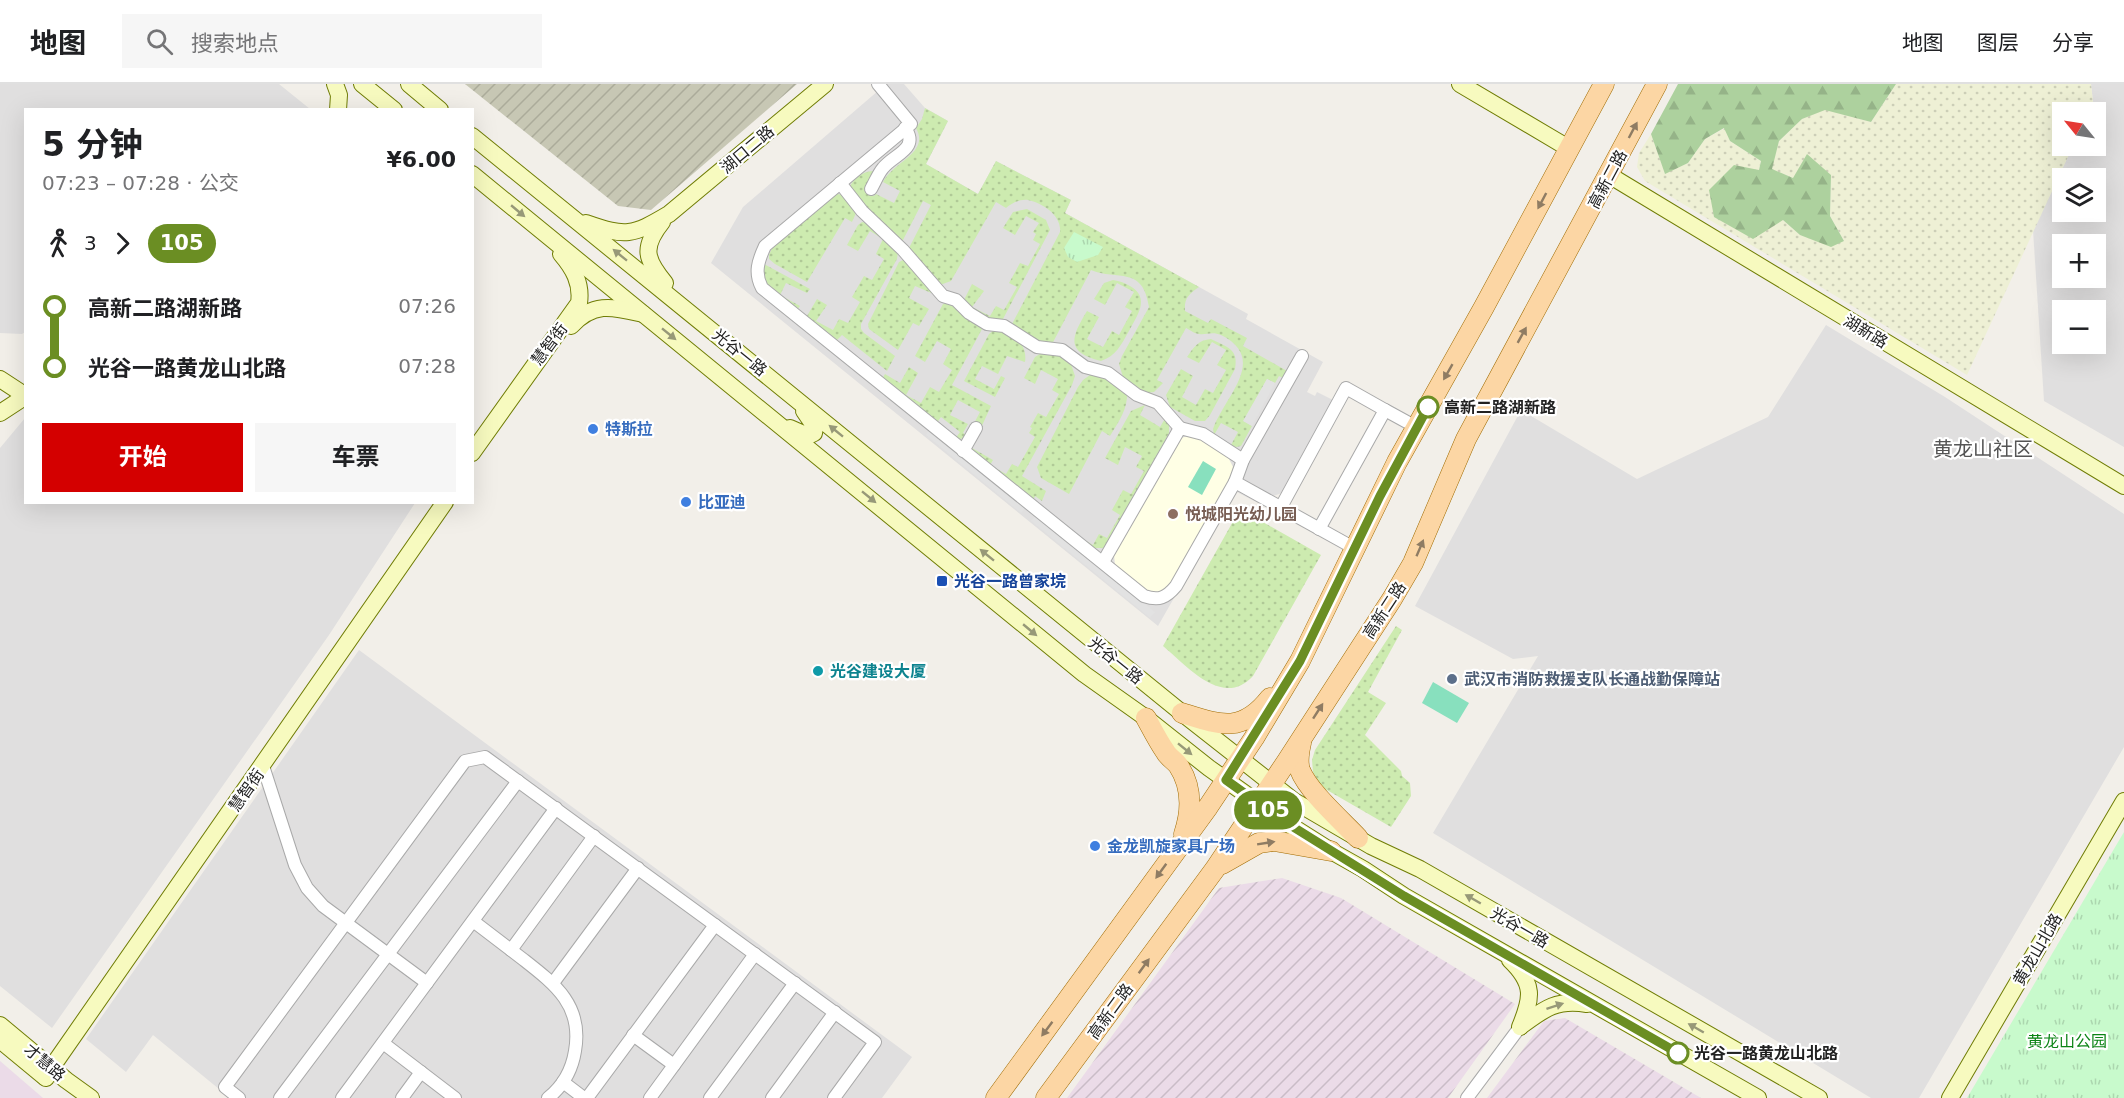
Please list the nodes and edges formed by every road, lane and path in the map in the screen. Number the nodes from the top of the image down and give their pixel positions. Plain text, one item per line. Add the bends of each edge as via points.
1 (335, 84) edge
2 (362, 84) edge
3 (409, 84) edge
4 (825, 84) edge
5 (878, 84) edge
6 (1461, 84) edge
7 (1604, 84) edge
8 (1657, 84) edge
9 (338, 108) edge
10 (392, 108) edge
11 (438, 108) edge
12 (905, 128) junction
13 (474, 138) edge
14 (1570, 150) junction
15 (1609, 175) junction
16 (474, 176) edge
17 (840, 183) junction
18 (872, 189) dead end
19 (669, 214) junction
20 (574, 218) junction
21 (543, 232) junction
22 (686, 308) junction
23 (646, 315) junction
24 (1302, 356) dead end
25 (12, 391) edge
26 (789, 393) junction
27 (1385, 410) junction
28 (0, 413) edge
29 (771, 417) junction
30 (1416, 427) junction
31 (976, 428) dead end
32 (1180, 428) junction
33 (474, 450) edge
34 (963, 451) junction
35 (1243, 460) junction
36 (474, 461) edge
37 (1235, 482) junction
38 (2124, 486) edge
39 (437, 504) edge
40 (445, 504) edge
41 (1281, 507) junction
42 (1319, 529) junction
43 (1354, 548) junction
44 (1103, 562) junction
45 (1300, 661) junction
46 (1182, 713) junction
47 (1146, 718) junction
48 (1302, 736) junction
49 (1240, 759) junction
50 (263, 766) junction
51 (1226, 780) junction
52 (518, 781) junction
53 (1272, 784) junction
54 (2124, 801) edge
55 (1258, 803) junction
56 (556, 808) junction
57 (594, 836) junction
58 (1358, 838) junction
59 (1181, 844) junction
60 (1330, 851) junction
61 (638, 868) junction
62 (1215, 869) junction
63 (472, 921) junction
64 (346, 923) junction
65 (715, 925) junction
66 (511, 950) junction
67 (1501, 951) junction
68 (388, 954) junction
69 (755, 954) junction
70 (427, 983) junction
71 (553, 983) junction
72 (795, 983) junction
73 (1595, 1006) junction
74 (835, 1012) junction
75 (0, 1025) edge
76 (1520, 1027) junction
77 (633, 1035) junction
78 (0, 1040) edge
79 (383, 1043) junction
80 (674, 1065) junction
81 (45, 1070) junction
82 (421, 1072) junction
83 (563, 1082) junction
84 (74, 1098) edge
85 (91, 1098) edge
86 (239, 1098) edge
87 (280, 1098) edge
88 (342, 1098) edge
89 (402, 1098) edge
90 (455, 1098) edge
91 (548, 1098) edge
92 (586, 1098) edge
93 (650, 1098) edge
94 (710, 1098) edge
95 (772, 1098) edge
96 (834, 1098) edge
97 (996, 1098) edge
98 (1047, 1098) edge
99 (1467, 1098) edge
100 (1758, 1098) edge
101 (1819, 1098) edge
102 (1950, 1098) edge

1 - 9 main road
2 - 10 main road
3 - 11 main road
4 - 19 main road, 湖口二路
5 - 12 street via 911,124
6 - 14 main road
7 - 14 main road
15 -> 8 main road, 高新二路
12 - 17 street
12 - 18 street via 910,142 884,167
13 - 20 main road, 光谷一路
14 -> 30 main road
15 - 38 main road, 湖新路
48 -> 15 main road, 高新二路 via 1413,563 1466,439
16 -> 21 main road, 光谷一路
17 - 32 street via 944,296 956,300 987,324 1004,326 1037,347 1062,350 1085,367 1108,373 1137,395 1158,403
17 - 34 street via 765,246 759,258 758,279 762,288
19 - 20 main road via 636,233 612,232
19 - 22 main road via 651,235 649,258 652,268
22 -> 20 main road, 光谷一路
21 - 23 main road, 光谷一路
21 - 33 main road, 慧智街 via 574,272 579,303
22 - 26 main road, 光谷一路
23 -> 29 main road, 光谷一路
23 - 36 main road, 慧智街 via 617,308 583,314 538,369
24 - 35 street
25 - 28 main road
26 - 29 main road via 808,415 814,433 808,436
46 -> 26 main road, 光谷一路
27 - 30 street
27 - 41 street via 1346,388
27 - 42 street
29 -> 47 main road, 光谷一路 via 1084,674
30 - 43 main road
31 - 34 street
32 - 35 street via 1203,434
32 - 44 street
34 - 44 street
35 - 37 street
37 - 41 street
37 - 44 street via 1167,597 1155,600 1144,596
39 - 81 main road, 慧智街
40 - 50 main road, 慧智街
41 - 42 street
42 - 43 street
43 - 45 main road
45 - 46 main road via 1260,711 1241,722 1221,725
45 - 49 main road
46 - 49 main road, 光谷一路
47 -> 51 main road, 光谷一路
47 - 59 main road via 1187,782 1190,818
48 - 53 main road, 高新二路
48 - 58 main road via 1300,771
49 - 51 main road
49 - 53 main road, 光谷一路
50 - 64 street via 301,878 315,898
50 - 81 main road, 慧智街
51 - 55 main road, 光谷一路
51 - 59 main road
52 - 56 street
52 - 64 street via 485,757 465,761
52 - 68 street
53 - 55 main road, 高新二路
53 - 58 main road, 光谷一路
54 - 102 main road, 黄龙山北路
55 - 60 main road, 光谷一路
55 - 62 main road, 高新二路
56 - 57 street
56 - 63 street
57 - 61 street
57 - 66 street
101 -> 58 main road, 光谷一路 via 1420,869
59 -> 97 main road
62 -> 60 main road via 1259,843 1281,842
60 - 67 main road, 光谷一路
61 - 65 street
61 - 71 street
98 -> 62 main road, 高新二路
63 - 66 street
63 - 70 street
64 - 68 street
64 - 86 street via 225,1087
65 - 69 street
65 - 77 street
66 - 71 street
67 - 73 main road, 光谷一路
67 - 76 main road via 1520,969 1528,986 1529,1003
68 - 70 street
68 - 87 street
69 - 72 street
69 - 80 street
70 - 79 street
71 - 83 street via 569,1003 576,1033 573,1063
72 - 74 street
72 - 94 street
76 -> 73 main road via 1557,1004
73 - 100 main road, 光谷一路
74 - 95 street
74 - 96 street via 875,1042
75 - 81 main road, 才慧路
76 - 99 street
77 - 80 street
77 - 92 street
78 - 81 main road, 才慧路
79 - 82 street
79 - 88 street
80 - 93 street
81 - 84 main road, 才慧路
81 - 85 main road, 才慧路
82 - 89 street
82 - 90 street
83 - 91 street
83 - 92 street

